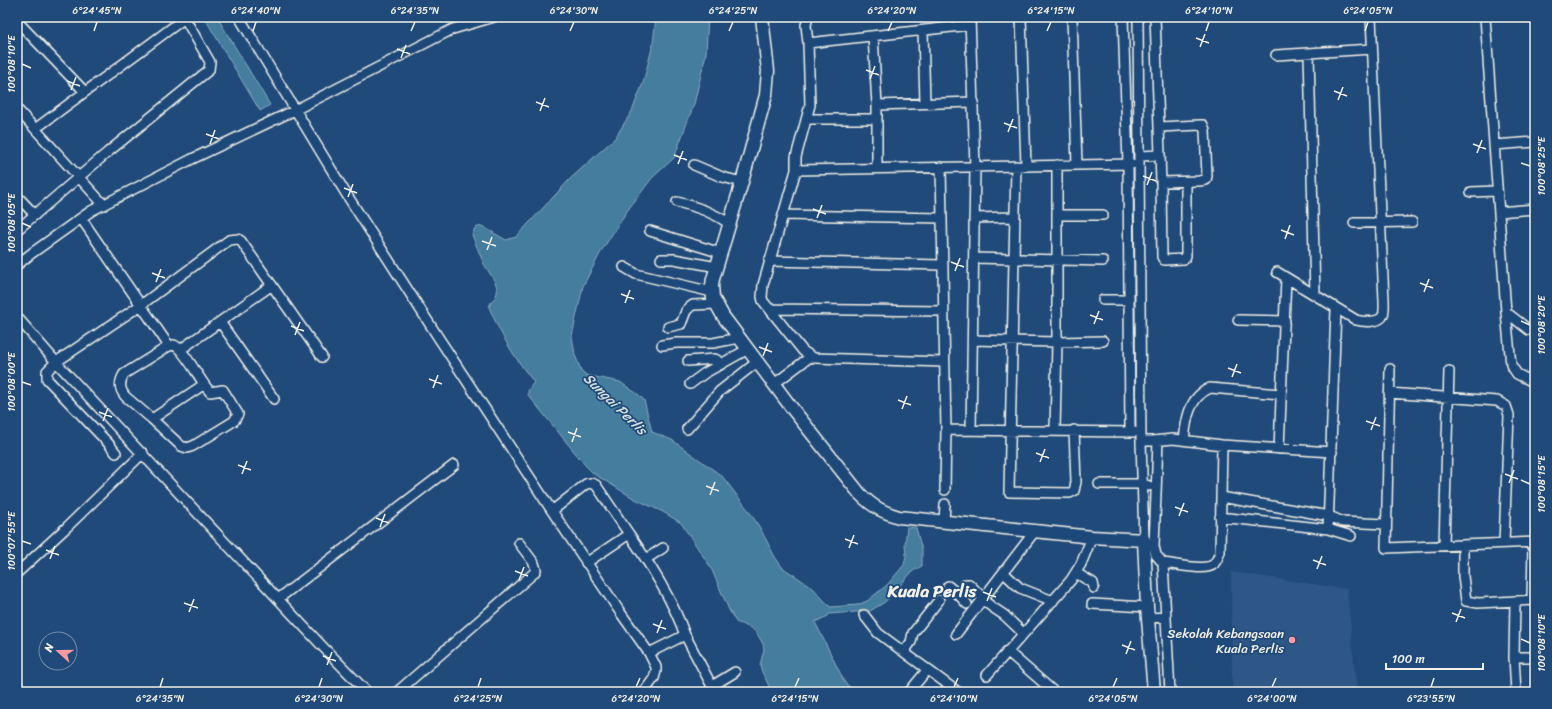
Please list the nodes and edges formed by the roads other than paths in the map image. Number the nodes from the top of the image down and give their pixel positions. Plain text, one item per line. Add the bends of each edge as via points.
1 (239, 17) edge
2 (494, 17) edge
3 (762, 17) edge
4 (808, 17) edge
5 (1021, 17) edge
6 (1072, 17) edge
7 (1123, 17) edge
8 (1138, 17) edge
9 (1155, 17) edge
10 (1371, 17) edge
11 (1485, 17) edge
12 (185, 18) edge
13 (17, 21) edge
14 (970, 21) edge
15 (923, 31) junction
16 (872, 36) junction
17 (808, 43) junction
18 (1372, 50) junction
19 (1309, 53) junction
20 (1276, 55) dead end
21 (85, 92) junction
22 (974, 102) junction
23 (925, 103) junction
24 (877, 105) junction
25 (17, 109) edge
26 (295, 110) junction
27 (807, 119) junction
28 (876, 119) junction
29 (1159, 127) junction
30 (35, 129) junction
31 (1535, 142) edge
32 (1494, 145) junction
33 (1160, 155) junction
34 (1140, 160) junction
35 (1128, 164) junction
36 (694, 165) dead end
37 (1057, 165) junction
38 (1077, 165) junction
39 (1016, 166) junction
40 (1026, 166) junction
41 (941, 167) junction
42 (975, 167) junction
43 (877, 168) junction
44 (796, 170) junction
45 (80, 178) junction
46 (742, 182) junction
47 (1161, 182) junction
48 (1186, 182) junction
49 (1497, 191) junction
50 (1470, 192) dead end
51 (17, 196) edge
52 (677, 202) dead end
53 (104, 205) junction
54 (1535, 209) edge
55 (1499, 212) junction
56 (35, 215) junction
57 (783, 215) junction
58 (1057, 215) junction
59 (1103, 215) dead end
60 (1014, 217) junction
61 (81, 218) junction
62 (941, 218) junction
63 (974, 218) junction
64 (1412, 222) dead end
65 (1354, 223) dead end
66 (1380, 223) junction
67 (730, 224) junction
68 (17, 230) edge
69 (650, 231) dead end
70 (721, 253) junction
71 (974, 258) junction
72 (661, 259) dead end
73 (1014, 259) junction
74 (1057, 260) junction
75 (770, 261) junction
76 (1103, 261) dead end
77 (942, 265) junction
78 (17, 266) edge
79 (624, 267) dead end
80 (716, 267) junction
81 (1277, 272) dead end
82 (1286, 278) junction
83 (1141, 280) junction
84 (1128, 281) junction
85 (272, 285) junction
86 (712, 292) junction
87 (1315, 295) junction
88 (1103, 300) dead end
89 (1128, 300) junction
90 (716, 304) junction
91 (141, 305) junction
92 (770, 309) junction
93 (1336, 309) junction
94 (943, 311) junction
95 (1506, 312) junction
96 (17, 317) edge
97 (1238, 320) dead end
98 (1285, 321) junction
99 (220, 322) junction
100 (668, 327) dead end
101 (1535, 330) edge
102 (739, 338) junction
103 (973, 340) junction
104 (1012, 341) junction
105 (1103, 341) dead end
106 (1057, 342) junction
107 (662, 345) dead end
108 (169, 346) junction
109 (748, 349) junction
110 (180, 350) junction
111 (322, 357) dead end
112 (810, 357) junction
113 (688, 361) dead end
114 (56, 362) junction
115 (757, 362) junction
116 (944, 362) junction
117 (720, 365) junction
118 (1390, 369) dead end
119 (1449, 371) dead end
120 (1535, 383) edge
121 (690, 384) dead end
122 (774, 384) junction
123 (203, 385) junction
124 (1389, 393) junction
125 (1282, 394) junction
126 (1448, 396) junction
127 (274, 399) dead end
128 (152, 418) junction
129 (687, 429) dead end
130 (946, 430) junction
131 (971, 430) junction
132 (1009, 430) junction
133 (1055, 430) junction
134 (1074, 430) junction
135 (1130, 431) junction
136 (1184, 437) junction
137 (1148, 439) junction
138 (1222, 445) junction
139 (1279, 449) junction
140 (1332, 452) junction
141 (116, 453) dead end
142 (143, 453) junction
143 (454, 465) dead end
144 (1099, 484) dead end
145 (1149, 486) junction
146 (945, 490) dead end
147 (1221, 497) junction
148 (945, 504) dead end
149 (552, 512) junction
150 (1329, 516) junction
151 (1220, 517) junction
152 (944, 522) junction
153 (1385, 524) junction
154 (1328, 529) junction
155 (1035, 531) junction
156 (629, 534) junction
157 (1351, 536) dead end
158 (1092, 537) junction
159 (1144, 540) junction
160 (1534, 542) edge
161 (519, 543) dead end
162 (1504, 543) junction
163 (1463, 545) junction
164 (1444, 546) junction
165 (663, 548) dead end
166 (646, 559) junction
167 (586, 563) junction
168 (1163, 563) junction
169 (17, 573) edge
170 (1004, 573) junction
171 (1076, 573) junction
172 (948, 586) dead end
173 (1094, 588) dead end
174 (959, 596) junction
175 (278, 599) junction
176 (984, 599) junction
177 (939, 600) dead end
178 (1534, 600) edge
179 (1053, 601) junction
180 (1515, 602) junction
181 (967, 604) dead end
182 (1092, 604) dead end
183 (1147, 612) junction
184 (864, 615) dead end
185 (1166, 617) junction
186 (1023, 633) junction
187 (956, 634) dead end
188 (685, 635) junction
189 (1007, 651) junction
190 (904, 652) junction
191 (649, 653) junction
192 (1514, 657) junction
193 (1535, 657) edge
194 (928, 669) junction
195 (735, 672) dead end
196 (987, 674) dead end
197 (17, 686) edge
198 (713, 689) edge
199 (650, 690) edge
200 (24, 692) edge
201 (367, 692) edge
202 (397, 692) edge
203 (909, 692) edge
204 (958, 692) edge
205 (1054, 692) edge
206 (1154, 692) edge
207 (1170, 692) edge
208 (1516, 692) edge

1 - 26 street
2 - 26 street via 453,29
3 - 46 main road via 768,83
4 - 17 street
5 - 40 street
6 - 38 street
7 - 35 street
8 - 34 street
9 - 29 street
10 - 18 street
11 - 32 street
12 - 21 street
12 - 45 street via 210,62 209,70
13 - 21 street
14 - 15 street
14 - 22 street
15 - 16 street
15 - 23 street
16 - 17 street
16 - 24 street
17 - 27 street via 810,98
18 - 19 street
18 - 66 street
19 - 20 street
19 - 87 street
21 - 30 street
22 - 23 street
22 - 42 street
23 - 24 street
24 - 28 street
25 - 30 street
26 - 53 street
26 - 149 street
27 - 28 street
27 - 44 street via 796,157
28 - 43 street
29 - 33 street
29 - 48 street via 1205,127 1207,176 1203,181
30 - 45 street
31 - 32 street
32 - 49 street
33 - 34 street
33 - 47 street
34 - 35 street
34 - 83 street
35 - 38 street
35 - 84 street
36 - 46 street
37 - 38 street
37 - 40 street
37 - 58 street
39 - 40 street
39 - 42 street
39 - 60 street
41 - 42 street
41 - 43 street
41 - 62 street
42 - 63 street
43 - 44 street
44 - 57 street
45 - 53 street
45 - 56 street
46 - 67 main road
47 - 48 street
47 - 48 street via 1164,260 1184,259 1186,256
49 - 50 street
49 - 55 street
51 - 56 street
52 - 67 street via 703,210
53 - 61 street
54 - 55 street
55 - 95 street
56 - 68 street
57 - 62 street
57 - 75 street
58 - 59 street
58 - 74 street
60 - 63 street
60 - 73 street
61 - 78 street
61 - 91 street
62 - 77 street
63 - 71 street
64 - 66 street
65 - 66 street
66 - 93 street via 1384,300 1382,317 1362,322
67 - 70 main road
69 - 70 street
70 - 80 main road
71 - 73 street
71 - 103 street
72 - 80 street
73 - 74 street
73 - 104 street
74 - 76 street
74 - 106 street
75 - 77 street
75 - 92 street via 762,291 763,301
77 - 94 street
79 - 86 street via 636,274
80 - 86 main road
81 - 82 street
82 - 87 street
82 - 98 street
83 - 84 street
83 - 137 street
84 - 89 street
85 - 91 street via 241,241 234,239 229,240
85 - 99 street
85 - 111 street
86 - 90 main road
87 - 93 street
88 - 89 street
89 - 135 street
90 - 100 street via 693,305 688,308 681,324
90 - 102 main road
91 - 108 street
91 - 114 street
92 - 94 street
92 - 112 street
93 - 140 street
94 - 116 street
95 - 101 street via 1530,330
95 - 120 street via 1513,369 1517,374
96 - 114 street
97 - 98 street
98 - 125 street
99 - 110 street
99 - 127 street
102 - 107 street via 713,343
102 - 109 main road
103 - 104 street
103 - 131 street
104 - 106 street
104 - 132 street
105 - 106 street
106 - 133 street
108 - 110 street via 174,345
108 - 128 street via 124,374 121,379 122,393
109 - 115 main road
109 - 117 street
110 - 123 street
112 - 116 street
112 - 122 street
113 - 117 street via 715,359
114 - 141 street via 47,371 47,379
114 - 142 street
115 - 122 main road
115 - 129 street via 720,392
116 - 130 street
117 - 121 street
118 - 124 street
119 - 126 street
122 - 152 main road via 870,504 898,517
123 - 128 street
123 - 128 street via 212,393 222,390 225,392 237,411 234,421 187,448 181,446
124 - 126 street
124 - 153 street
125 - 136 street via 1210,388 1200,394 1189,410
125 - 139 street
126 - 162 street via 1497,401 1508,409
126 - 164 street
130 - 131 street
130 - 146 street
131 - 132 street
132 - 133 street
132 - 134 street via 1009,492 1070,493 1074,491 1076,482
133 - 134 street
134 - 135 street
135 - 137 street
136 - 137 street
136 - 138 street
137 - 145 street
137 - 145 street
138 - 139 street
138 - 147 street
139 - 140 street
140 - 150 street
142 - 169 street
142 - 175 street
143 - 175 street
144 - 145 street
145 - 159 street
145 - 168 street via 1154,546
147 - 150 street
147 - 151 street
148 - 152 street
149 - 156 street via 586,484 591,483 596,485
149 - 167 street
150 - 153 street via 1343,522
150 - 154 street
151 - 154 street
151 - 168 street via 1220,552 1214,564 1205,568
152 - 155 main road
153 - 164 street via 1386,548
154 - 157 street
155 - 158 main road
155 - 170 street
156 - 166 street
156 - 167 street
158 - 159 main road
158 - 171 street
159 - 183 main road
160 - 162 street
160 - 178 street
161 - 202 street via 534,563 534,573
162 - 163 street
163 - 164 street
163 - 180 street via 1466,601
165 - 166 street
166 - 188 street
167 - 191 street
168 - 185 street
170 - 176 street
170 - 179 street via 1020,588
171 - 173 street via 1093,583
171 - 179 street
172 - 174 street
174 - 176 street via 967,584
174 - 181 street
175 - 201 street
176 - 186 street
176 - 187 street
177 - 190 street via 913,633 911,642
178 - 180 street
179 - 186 street
180 - 192 street
182 - 183 street
183 - 185 street
183 - 206 main road
184 - 190 street via 878,633
185 - 207 street
186 - 189 street
188 - 191 street
188 - 198 street
189 - 196 street
189 - 205 street
190 - 194 street
191 - 199 street via 656,667
192 - 193 street
192 - 208 street
194 - 203 street
194 - 204 street
195 - 198 street
197 - 200 street

